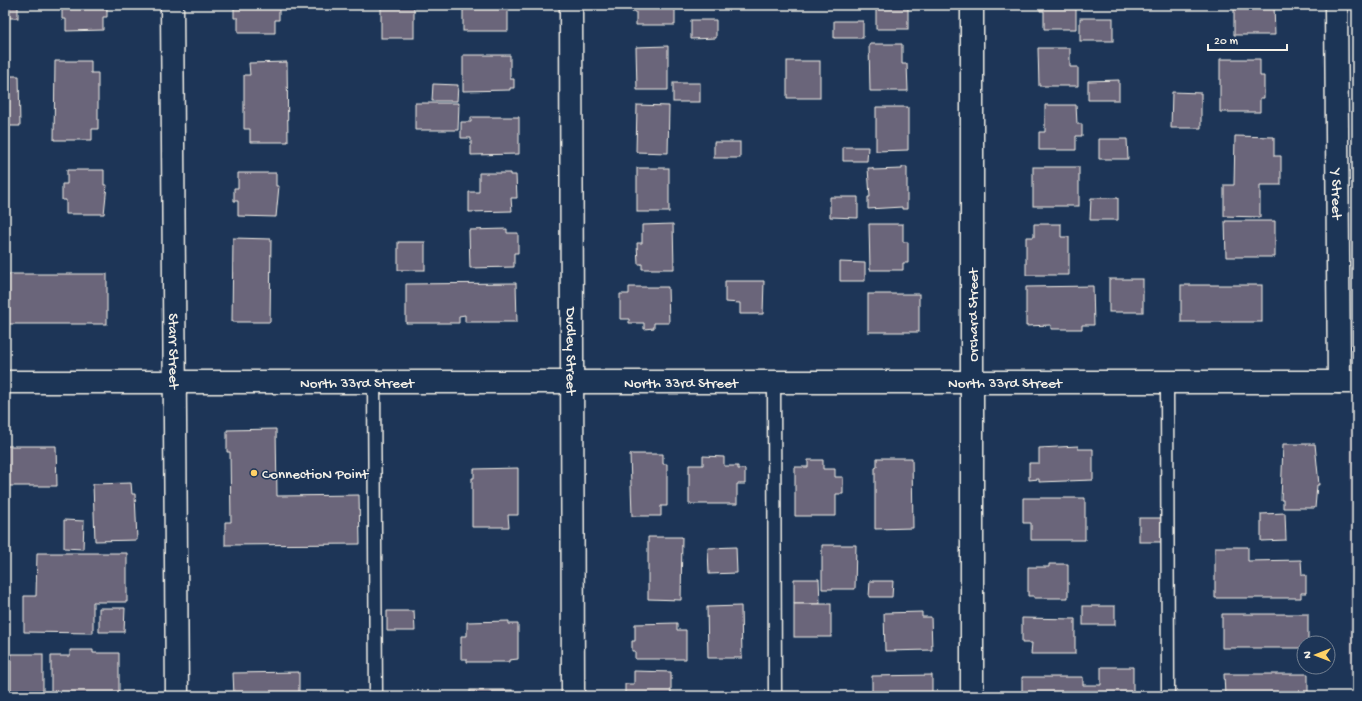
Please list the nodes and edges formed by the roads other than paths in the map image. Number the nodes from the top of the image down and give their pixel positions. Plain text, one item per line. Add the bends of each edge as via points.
1 (172, 5) edge
2 (571, 5) edge
3 (972, 5) edge
4 (1336, 5) edge
5 (5, 382) edge
6 (1168, 382) junction
7 (1348, 382) edge
8 (175, 383) junction
9 (374, 383) junction
10 (774, 383) junction
11 (972, 383) junction
12 (571, 384) junction
13 (177, 696) edge
14 (376, 696) edge
15 (573, 696) edge
16 (775, 696) edge
17 (972, 696) edge
18 (1168, 696) edge

1 - 8 street, Starr Street
2 - 12 street, Dudley Street
3 - 11 street, Orchard Street
4 - 7 street, Y Street
5 - 8 street, North 33rd Street
6 - 7 street, North 33rd Street
6 - 11 street, North 33rd Street
6 - 18 lane
8 - 9 street, North 33rd Street
8 - 13 street, Starr Street
9 - 12 street, North 33rd Street
9 - 14 lane
10 - 11 street, North 33rd Street
10 - 12 street, North 33rd Street
10 - 16 lane
11 - 17 street, Orchard Street
12 - 15 street, Dudley Street

